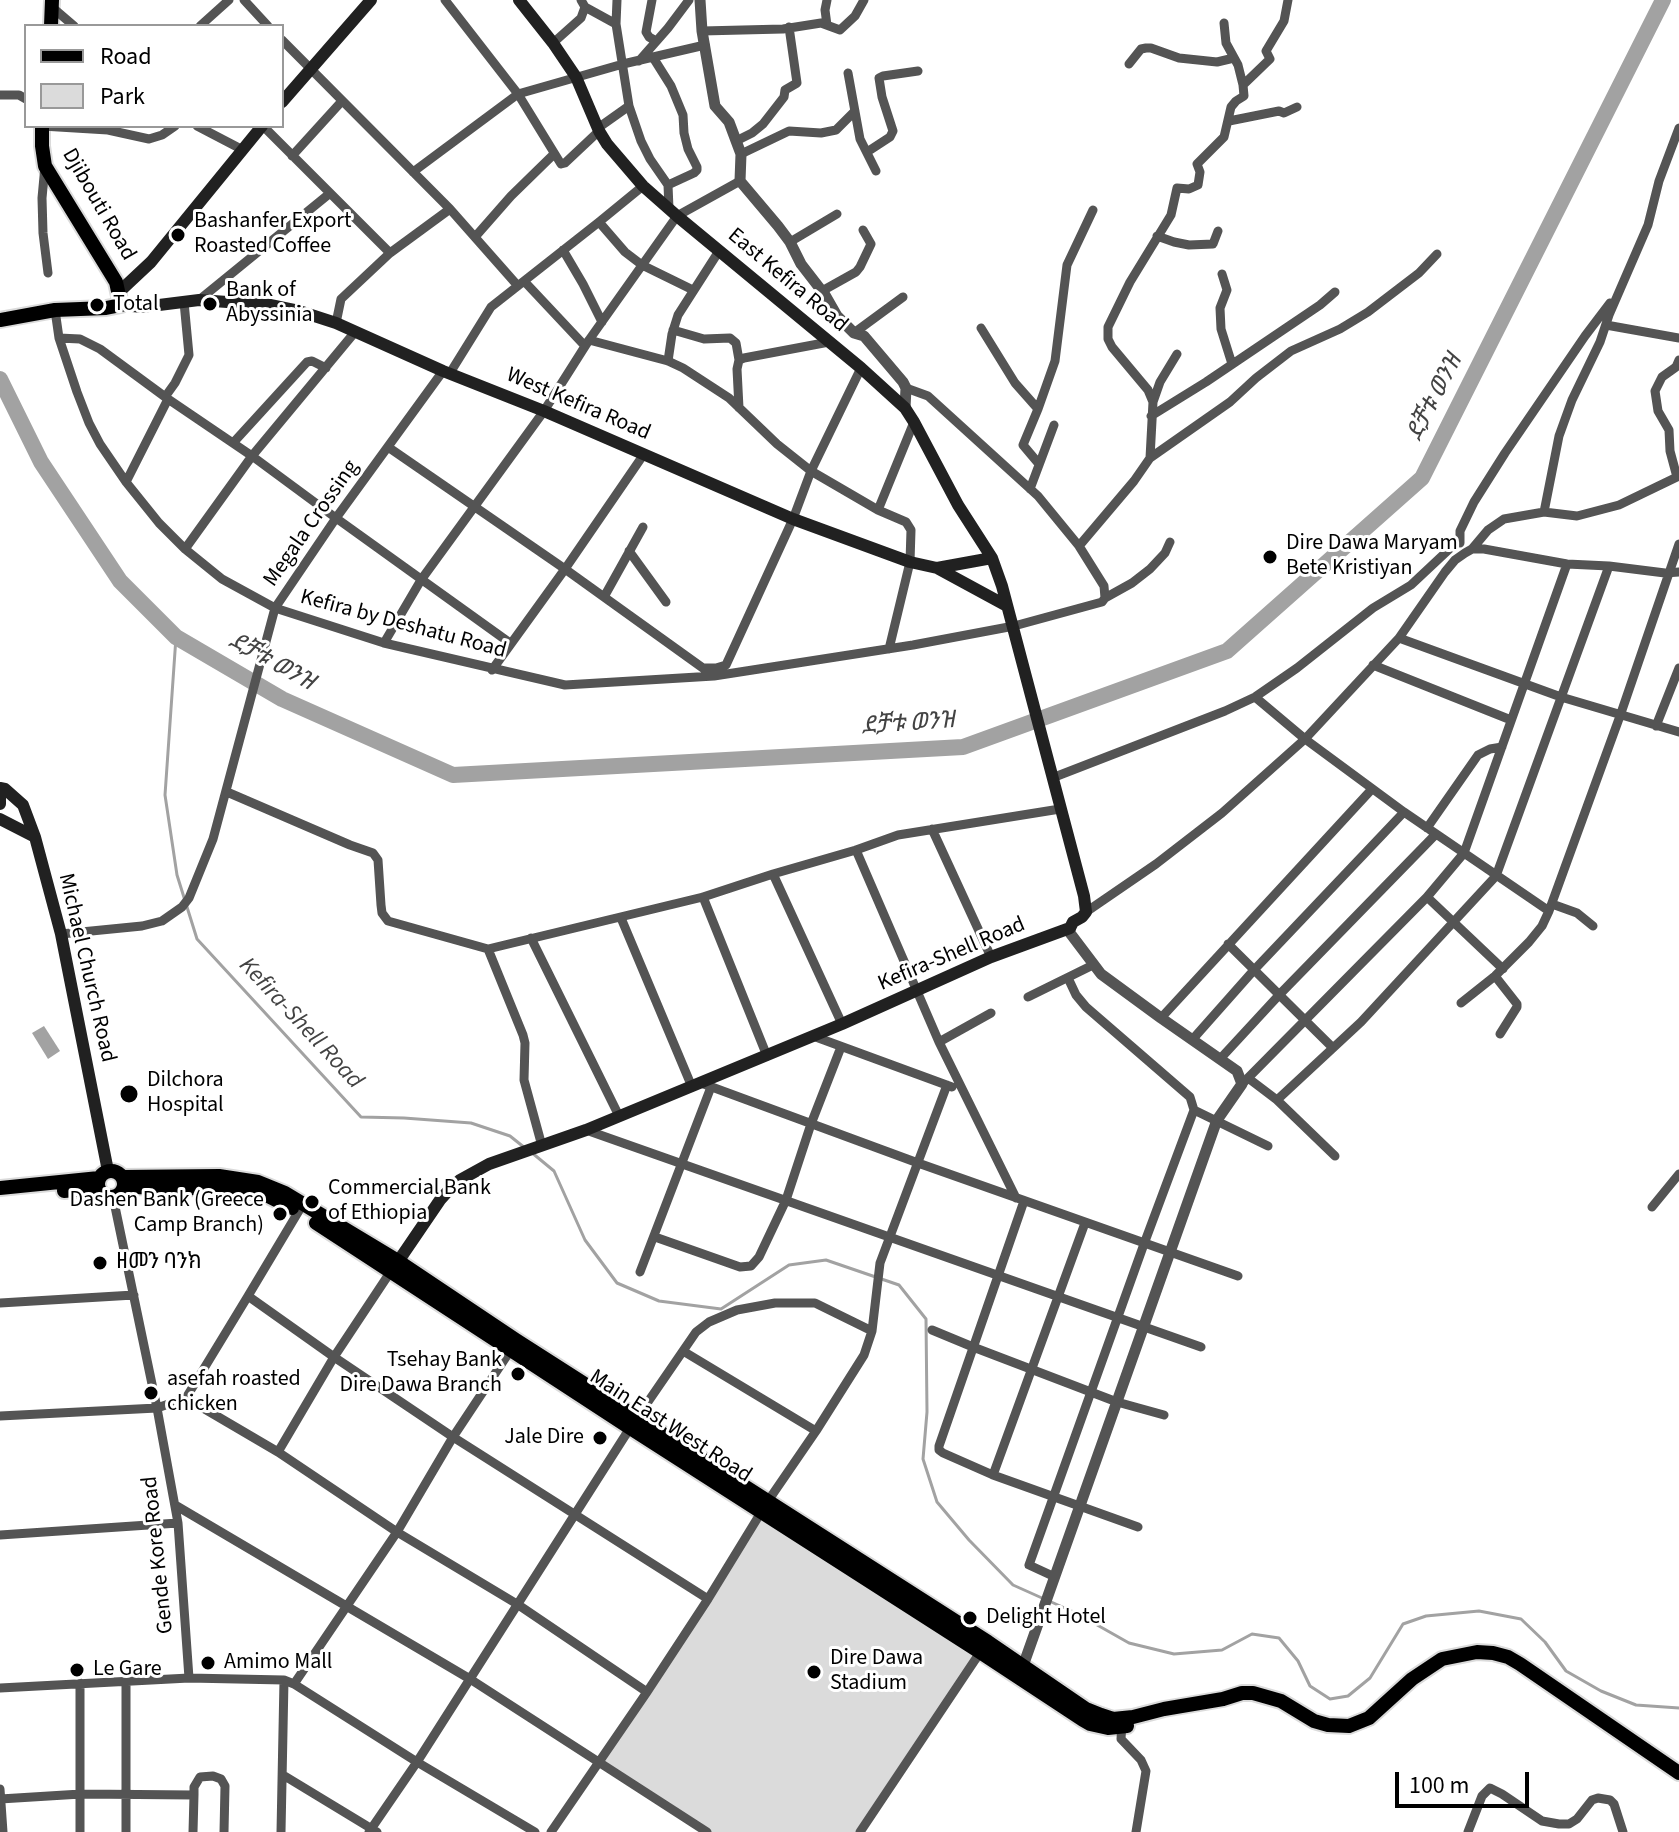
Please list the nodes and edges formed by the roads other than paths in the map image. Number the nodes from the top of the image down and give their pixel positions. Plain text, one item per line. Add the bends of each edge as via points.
1 (229, 0) edge
2 (244, 0) edge
3 (371, 0) edge
4 (445, 0) edge
5 (519, 0) edge
6 (617, 0) edge
7 (652, 0) edge
8 (689, 0) edge
9 (700, 0) edge
10 (827, 0) edge
11 (864, 0) edge
12 (1288, 0) edge
13 (583, 3) edge
14 (53, 4) edge
15 (1224, 23) dead end
16 (51, 24) edge
17 (72, 24) edge
18 (202, 24) edge
19 (266, 24) edge
20 (616, 24) junction
21 (827, 25) junction
22 (789, 27) junction
23 (702, 31) junction
24 (656, 41) junction
25 (284, 42) edge
26 (553, 43) junction
27 (705, 45) junction
28 (1234, 58) junction
29 (654, 59) junction
30 (639, 61) junction
31 (623, 64) junction
32 (1129, 64) dead end
33 (310, 69) junction
34 (918, 71) dead end
35 (848, 73) dead end
36 (576, 77) junction
37 (1243, 85) junction
38 (518, 94) junction
39 (0, 95) edge
40 (24, 98) edge
41 (284, 100) edge
42 (342, 101) junction
43 (629, 106) junction
44 (1297, 107) dead end
45 (855, 111) junction
46 (1229, 121) junction
47 (42, 128) edge
48 (75, 128) edge
49 (172, 128) edge
50 (201, 128) edge
51 (260, 128) edge
52 (264, 128) edge
53 (1679, 128) edge
54 (598, 129) junction
55 (736, 141) junction
56 (243, 150) junction
57 (867, 152) junction
58 (554, 154) junction
59 (741, 154) junction
60 (292, 156) junction
61 (45, 166) junction
62 (876, 171) dead end
63 (413, 172) junction
64 (740, 181) junction
65 (668, 185) junction
66 (643, 186) junction
67 (329, 194) junction
68 (450, 209) junction
69 (1093, 210) dead end
70 (673, 213) junction
71 (837, 214) dead end
72 (599, 222) junction
73 (863, 230) dead end
74 (1218, 231) dead end
75 (1157, 236) junction
76 (475, 237) junction
77 (790, 242) junction
78 (563, 250) junction
79 (719, 251) junction
80 (390, 253) junction
81 (1437, 254) dead end
82 (642, 265) junction
83 (48, 273) dead end
84 (1222, 274) dead end
85 (521, 283) junction
86 (693, 290) junction
87 (822, 291) junction
88 (1335, 292) dead end
89 (1618, 293) junction
90 (903, 297) dead end
91 (120, 298) junction
92 (199, 300) junction
93 (184, 302) junction
94 (48, 311) junction
95 (0, 320) edge
96 (602, 322) junction
97 (336, 323) junction
98 (1606, 325) junction
99 (981, 328) dead end
100 (673, 330) junction
101 (355, 332) junction
102 (854, 333) junction
103 (59, 338) junction
104 (1679, 338) edge
105 (829, 342) junction
106 (587, 343) junction
107 (1177, 354) dead end
108 (739, 360) junction
109 (1679, 360) edge
110 (668, 361) junction
111 (1232, 364) junction
112 (326, 368) junction
113 (861, 368) junction
114 (446, 372) junction
115 (906, 388) junction
116 (167, 398) junction
117 (1153, 402) junction
118 (739, 408) junction
119 (905, 408) junction
120 (1038, 409) junction
121 (544, 411) junction
122 (1151, 416) junction
123 (914, 422) junction
124 (1054, 425) dead end
125 (233, 443) junction
126 (388, 447) junction
127 (644, 454) junction
128 (252, 456) junction
129 (1150, 458) junction
130 (1039, 464) junction
131 (811, 471) junction
132 (1678, 477) edge
133 (126, 482) junction
134 (1030, 489) junction
135 (474, 507) junction
136 (878, 510) junction
137 (1544, 512) junction
138 (336, 518) junction
139 (793, 519) junction
140 (643, 527) dead end
141 (1459, 540) junction
142 (1170, 542) dead end
143 (1679, 544) edge
144 (1079, 546) junction
145 (185, 549) junction
146 (629, 551) junction
147 (1468, 551) junction
148 (992, 558) junction
149 (910, 562) junction
150 (1567, 564) junction
151 (1609, 566) junction
152 (937, 568) junction
153 (565, 569) junction
154 (1674, 572) edge
155 (421, 580) junction
156 (604, 597) junction
157 (1105, 598) junction
158 (666, 602) dead end
159 (1007, 606) junction
160 (273, 613) junction
161 (1014, 626) junction
162 (1399, 638) junction
163 (384, 643) junction
164 (510, 643) junction
165 (889, 649) junction
166 (1373, 665) junction
167 (704, 668) junction
168 (1679, 668) edge
169 (492, 670) junction
170 (714, 676) junction
171 (1525, 684) junction
172 (1255, 697) junction
173 (1561, 697) junction
174 (1620, 716) junction
175 (1511, 720) junction
176 (1656, 726) junction
177 (1679, 732) edge
178 (1305, 739) junction
179 (1502, 747) junction
180 (1052, 778) junction
181 (0, 788) edge
182 (1372, 789) junction
183 (227, 792) junction
184 (1060, 809) junction
185 (1404, 812) junction
186 (0, 819) edge
187 (1427, 828) junction
188 (932, 829) junction
189 (1436, 834) junction
190 (35, 837) junction
191 (856, 850) junction
192 (1464, 853) junction
193 (773, 874) junction
194 (1496, 876) junction
195 (703, 897) junction
196 (1427, 897) junction
197 (1551, 908) junction
198 (1086, 912) junction
199 (621, 918) junction
200 (1454, 924) junction
201 (1593, 926) dead end
202 (1070, 928) junction
203 (61, 934) junction
204 (531, 938) junction
205 (1228, 944) junction
206 (488, 949) junction
207 (991, 957) junction
208 (1093, 965) junction
209 (1254, 970) junction
210 (1499, 973) junction
211 (1068, 978) junction
212 (918, 991) junction
213 (1280, 994) junction
214 (1028, 997) dead end
215 (1461, 1003) dead end
216 (991, 1013) dead end
217 (1161, 1018) junction
218 (1306, 1019) junction
219 (842, 1024) junction
220 (1500, 1034) dead end
221 (813, 1036) junction
222 (1192, 1040) junction
223 (939, 1042) junction
224 (841, 1047) junction
225 (1332, 1047) junction
226 (767, 1056) junction
227 (1220, 1059) junction
228 (1245, 1081) junction
229 (701, 1085) junction
230 (947, 1085) junction
231 (963, 1090) junction
232 (1277, 1100) junction
233 (1194, 1110) junction
234 (619, 1116) junction
235 (1217, 1120) junction
236 (811, 1124) junction
237 (586, 1130) junction
238 (1268, 1146) dead end
239 (533, 1149) junction
240 (1335, 1156) dead end
241 (681, 1163) junction
242 (918, 1163) junction
243 (1679, 1174) edge
244 (102, 1179) junction
245 (120, 1187) junction
246 (0, 1188) edge
247 (0, 1195) edge
248 (786, 1200) junction
249 (1020, 1200) junction
250 (1652, 1207) dead end
251 (301, 1208) junction
252 (1085, 1223) junction
253 (655, 1237) junction
254 (890, 1237) junction
255 (1144, 1244) junction
256 (1170, 1253) junction
257 (395, 1266) junction
258 (640, 1272) dead end
259 (998, 1275) junction
260 (1238, 1276) dead end
261 (134, 1295) junction
262 (248, 1296) junction
263 (1059, 1297) junction
264 (0, 1303) edge
265 (1118, 1318) junction
266 (1144, 1327) junction
267 (932, 1330) dead end
268 (872, 1331) junction
269 (514, 1345) junction
270 (973, 1347) junction
271 (1201, 1347) dead end
272 (683, 1351) junction
273 (334, 1357) junction
274 (1032, 1369) junction
275 (1091, 1392) junction
276 (186, 1398) junction
277 (1117, 1402) junction
278 (157, 1408) junction
279 (1164, 1415) dead end
280 (0, 1416) edge
281 (634, 1422) junction
282 (816, 1431) junction
283 (453, 1437) junction
284 (278, 1452) junction
285 (993, 1475) junction
286 (1053, 1498) junction
287 (175, 1505) junction
288 (764, 1506) junction
289 (1080, 1508) junction
290 (575, 1515) junction
291 (178, 1523) junction
292 (1138, 1527) dead end
293 (397, 1532) junction
294 (0, 1535) edge
295 (1055, 1577) junction
296 (708, 1599) junction
297 (517, 1604) junction
298 (348, 1606) junction
299 (984, 1647) junction
300 (1020, 1671) junction
301 (189, 1678) junction
302 (470, 1679) junction
303 (284, 1680) junction
304 (126, 1681) junction
305 (80, 1683) junction
306 (294, 1684) junction
307 (0, 1688) edge
308 (647, 1692) junction
309 (1122, 1723) junction
310 (417, 1762) junction
311 (598, 1763) junction
312 (1679, 1773) edge
313 (283, 1775) junction
314 (0, 1789) edge
315 (81, 1794) junction
316 (127, 1794) junction
317 (194, 1795) junction
318 (0, 1799) edge
319 (2, 1831) edge
320 (373, 1831) edge
321 (80, 1832) edge
322 (126, 1832) edge
323 (193, 1832) edge
324 (224, 1832) edge
325 (281, 1832) edge
326 (535, 1832) edge
327 (551, 1832) edge
328 (707, 1832) edge
329 (860, 1832) edge
330 (1136, 1832) edge
331 (1468, 1832) edge
332 (1623, 1832) edge

1 - 18 street
2 - 19 street
3 - 33 main road
4 - 38 street
5 - 26 main road, East Kefira Road
6 - 20 street
7 - 24 street via 646,32
8 - 24 street
9 - 23 street
10 - 21 street
11 - 21 street via 840,30
12 - 37 street via 1284,21 1266,51 1270,59
13 - 20 street
13 - 26 street via 581,18
14 - 16 main road
14 - 17 street
15 - 28 street
20 - 31 street
21 - 22 street
22 - 23 street
22 - 55 street via 797,83 785,90 763,124
23 - 27 street
24 - 30 street
25 - 33 street
26 - 36 main road, East Kefira Road
27 - 29 street
27 - 55 street via 715,106
28 - 32 street via 1179,58 1146,48
28 - 37 street
29 - 30 street
29 - 65 street via 683,115 688,149 697,167
30 - 31 street
31 - 36 street
31 - 43 street
33 - 41 main road
33 - 42 street
34 - 57 street via 879,78 893,131
35 - 45 street
36 - 38 street
36 - 54 main road, East Kefira Road
37 - 46 street via 1244,96 1231,107
38 - 58 street
38 - 63 street
39 - 40 street
42 - 60 street
42 - 63 street
43 - 54 street
43 - 65 street via 641,141
44 - 46 street
45 - 57 street
45 - 59 street via 836,130 789,131
46 - 75 street via 1223,139 1197,164 1198,185 1177,188 1171,215
47 - 61 main road, Djibouti Road
48 - 49 street via 149,139
50 - 56 street
51 - 56 main road
52 - 60 street
53 - 89 street via 1648,225
54 - 58 street via 563,164
54 - 66 main road, East Kefira Road
55 - 59 street
56 - 91 main road
57 - 62 street
58 - 76 street
59 - 64 street
60 - 67 street
61 - 83 street
61 - 91 main road, Djibouti Road via 116,282
63 - 68 street
64 - 70 street
64 - 77 street
65 - 70 street
66 - 70 main road, East Kefira Road
66 - 72 street, Megala Crossing
67 - 80 street
67 - 92 street
68 - 76 street
68 - 80 street
69 - 120 street via 1067,265 1057,351
70 - 79 main road, East Kefira Road
70 - 82 street
71 - 77 street
72 - 78 street, Megala Crossing
72 - 82 street
73 - 87 street via 871,244 860,267
74 - 75 street via 1213,244 1189,245
75 - 117 street via 1106,332
76 - 85 street
77 - 87 street
78 - 85 street, Megala Crossing
78 - 96 street
79 - 86 street
79 - 105 main road, East Kefira Road
80 - 97 street via 341,299
81 - 129 street via 1368,312 1291,351
82 - 86 street
82 - 96 street
84 - 111 street via 1227,290 1220,308 1221,329
85 - 106 street
85 - 114 street, Megala Crossing via 491,307
86 - 100 street
87 - 102 street
88 - 111 street
89 - 98 street
89 - 141 street via 1505,453 1474,502
90 - 102 street
91 - 93 main road, West Kefira Road via 143,307
91 - 94 main road via 106,308
92 - 93 main road, West Kefira Road
92 - 97 main road, West Kefira Road via 287,307
93 - 116 street via 189,355
94 - 95 main road
94 - 103 street, Kefira by Deshatu Road
96 - 106 street
97 - 101 main road, West Kefira Road
98 - 104 street
98 - 137 street via 1559,436
99 - 120 street
100 - 108 street via 704,339 730,338
100 - 110 street
101 - 112 street
101 - 114 main road, West Kefira Road
102 - 115 street via 864,336
103 - 116 street via 80,339 100,349
103 - 133 street, Kefira by Deshatu Road via 89,423
105 - 108 street
105 - 113 main road, East Kefira Road
106 - 110 street
106 - 121 street
107 - 117 street
108 - 118 street
109 - 132 street via 1655,391
110 - 118 street
111 - 122 street
112 - 125 street via 307,362
112 - 128 street
113 - 119 main road, East Kefira Road
113 - 131 street
114 - 121 main road, West Kefira Road
114 - 126 street, Megala Crossing
115 - 119 street
115 - 134 street via 928,396
116 - 125 street
116 - 133 street
117 - 122 street
118 - 131 street
119 - 123 main road, East Kefira Road
120 - 130 street via 1023,445
121 - 127 main road, West Kefira Road
121 - 135 street
122 - 129 street
123 - 136 street
123 - 148 main road, East Kefira Road
124 - 130 street
125 - 128 street
126 - 135 street
126 - 138 street, Megala Crossing
127 - 139 main road, West Kefira Road
127 - 153 street
128 - 138 street
128 - 145 street
129 - 144 street
130 - 134 street
131 - 136 street
131 - 139 street
132 - 137 street via 1619,505 1577,516
133 - 145 street, Kefira by Deshatu Road
134 - 144 street
135 - 153 street
135 - 155 street
136 - 149 street via 909,526
137 - 147 street via 1504,519
138 - 155 street
138 - 160 street, Megala Crossing
139 - 149 main road, West Kefira Road
139 - 167 street via 726,665
140 - 146 street
141 - 147 street
141 - 172 street via 1411,585
142 - 157 street, Kefira by Deshatu Road via 1150,569
143 - 154 street
144 - 157 street via 1104,586
145 - 160 street, Kefira by Deshatu Road
146 - 156 street
146 - 158 street
147 - 150 street via 1484,549
147 - 162 street via 1445,572
148 - 152 main road
148 - 159 main road, East Kefira Road
149 - 152 main road, West Kefira Road
149 - 165 street
150 - 151 street
150 - 171 street
151 - 154 street
151 - 173 street
152 - 159 main road, West Kefira Road
153 - 156 street
153 - 164 street
154 - 174 street
155 - 163 street
155 - 164 street
156 - 167 street
157 - 161 street, Kefira by Deshatu Road
159 - 161 main road
160 - 163 street, Kefira by Deshatu Road
160 - 183 street, Megala Crossing
161 - 165 street, Kefira by Deshatu Road
161 - 180 main road
162 - 166 street
162 - 171 street
163 - 169 street, Kefira by Deshatu Road
164 - 169 street
165 - 170 street, Kefira by Deshatu Road
166 - 175 street
166 - 178 street
167 - 170 street
168 - 176 street
169 - 170 street, Kefira by Deshatu Road via 565,685
171 - 173 street
171 - 175 street
172 - 178 street
172 - 180 street
173 - 174 street
173 - 194 street
174 - 176 street
174 - 197 street
175 - 179 street
176 - 177 street
178 - 182 street
178 - 198 street via 1222,813
179 - 187 street via 1478,755
179 - 192 street
180 - 184 main road
181 - 190 main road, Michael Church Road via 23,805
182 - 185 street
182 - 205 street
183 - 203 street, Megala Crossing via 213,839 182,907 162,921 142,926
183 - 206 street via 373,853 382,913 388,921
184 - 188 street
184 - 198 main road
185 - 187 street
185 - 209 street
186 - 190 main road
187 - 189 street
188 - 191 street
188 - 207 street
189 - 192 street
189 - 213 street
190 - 203 main road, Michael Church Road
191 - 193 street
191 - 212 street
192 - 194 street
192 - 196 street
193 - 195 street
193 - 219 street
194 - 197 street
194 - 200 street
195 - 199 street
195 - 226 street
196 - 200 street
196 - 218 street
197 - 201 street via 1577,913
197 - 210 street via 1542,926
198 - 202 main road, Kefira-Shell Road
199 - 204 street
199 - 229 street
200 - 210 street
200 - 225 street
202 - 207 main road, Kefira-Shell Road
202 - 208 street
203 - 244 main road, Michael Church Road
204 - 206 street
204 - 234 street
205 - 209 street
205 - 217 street
206 - 239 street via 523,1035
207 - 212 main road, Kefira-Shell Road
208 - 211 street
208 - 217 street
209 - 213 street
209 - 222 street
210 - 215 street
210 - 220 street via 1517,1004
211 - 214 street
211 - 233 street via 1086,1007 1190,1097
212 - 219 main road, Kefira-Shell Road
212 - 223 street
213 - 218 street
213 - 227 street
216 - 223 street
217 - 222 street
218 - 225 street
218 - 228 street
219 - 221 main road, Kefira-Shell Road
221 - 224 street
221 - 226 main road, Kefira-Shell Road
222 - 227 street
223 - 231 street
224 - 230 street
224 - 236 street
225 - 232 street
226 - 229 main road, Kefira-Shell Road
227 - 228 street
228 - 232 street
228 - 235 street
229 - 234 main road, Kefira-Shell Road
229 - 236 street
229 - 241 street
230 - 231 street
230 - 242 street
231 - 249 street
232 - 240 street
233 - 235 street
233 - 255 street
234 - 237 main road, Kefira-Shell Road
235 - 238 street
235 - 256 street
236 - 242 street
236 - 248 street
237 - 239 main road, Kefira-Shell Road
237 - 241 street
239 - 257 main road, Kefira-Shell Road via 460,1180
241 - 248 street
241 - 253 street
242 - 249 street
242 - 254 street
243 - 250 street
244 - 245 main road via 116,1172
244 - 245 main road via 102,1194
244 - 246 main road
244 - 247 main road
245 - 251 main road, Main East West Road via 169,1182 238,1189
245 - 261 street, Gende Kore Road
248 - 253 street via 751,1266 740,1267
248 - 254 street
249 - 252 street
249 - 259 street
251 - 257 main road, Main East West Road
251 - 262 street
252 - 255 street
252 - 263 street
253 - 258 street
254 - 259 street
254 - 268 street via 880,1263
255 - 256 street
255 - 265 street
256 - 260 street
256 - 266 street
257 - 269 main road, Main East West Road
257 - 273 street
259 - 263 street
259 - 270 street
261 - 264 street
261 - 278 street, Gende Kore Road
262 - 273 street
262 - 276 street
263 - 265 street
263 - 274 street
265 - 266 street
265 - 275 street
266 - 271 street
266 - 277 street
267 - 270 street
268 - 272 street via 815,1303 775,1303 709,1322
268 - 282 street via 864,1355
269 - 281 main road, Main East West Road
269 - 283 street
270 - 274 street
270 - 285 street via 939,1446 943,1453
272 - 281 street
272 - 282 street
273 - 283 street
273 - 284 street
274 - 275 street
274 - 285 street
275 - 277 street
275 - 286 street
276 - 278 street
276 - 284 street
277 - 279 street
277 - 289 street
278 - 280 street
278 - 287 street, Gende Kore Road
281 - 288 main road, Main East West Road
281 - 290 street
282 - 288 street
283 - 290 street
283 - 293 street
284 - 293 street
285 - 286 street
286 - 289 street
286 - 295 street via 1029,1565
287 - 291 street, Gende Kore Road
287 - 298 street
288 - 296 street
288 - 299 main road, Main East West Road
289 - 292 street
289 - 295 street
290 - 296 street
290 - 297 street
291 - 294 street
291 - 301 street, Gende Kore Road
293 - 297 street
293 - 298 street
295 - 300 street
296 - 308 street
297 - 302 street
297 - 308 street
298 - 302 street
298 - 306 street
299 - 300 main road, Main East West Road
299 - 329 street
300 - 309 main road, Main East West Road via 1090,1724 1108,1728
301 - 303 street
301 - 304 street
302 - 310 street
302 - 311 street
303 - 306 street
303 - 313 street
304 - 305 street
304 - 316 street
305 - 307 street
305 - 315 street
306 - 310 street
308 - 311 street
309 - 312 main road, Main East West Road via 1253,1693 1281,1701 1314,1721 1349,1726 1369,1718 1442,1659 1493,1653 1520,1664
309 - 330 street via 1122,1741 1146,1771
310 - 320 street
310 - 326 street
311 - 327 street
311 - 328 street
313 - 320 street
313 - 325 street
314 - 318 street
315 - 316 street
315 - 318 street
315 - 321 street
316 - 317 street
316 - 322 street
317 - 323 street
317 - 324 street via 200,1777 221,1779
318 - 319 street
331 - 332 street via 1490,1788 1542,1821 1559,1824 1577,1819 1592,1800 1606,1799 1614,1804

